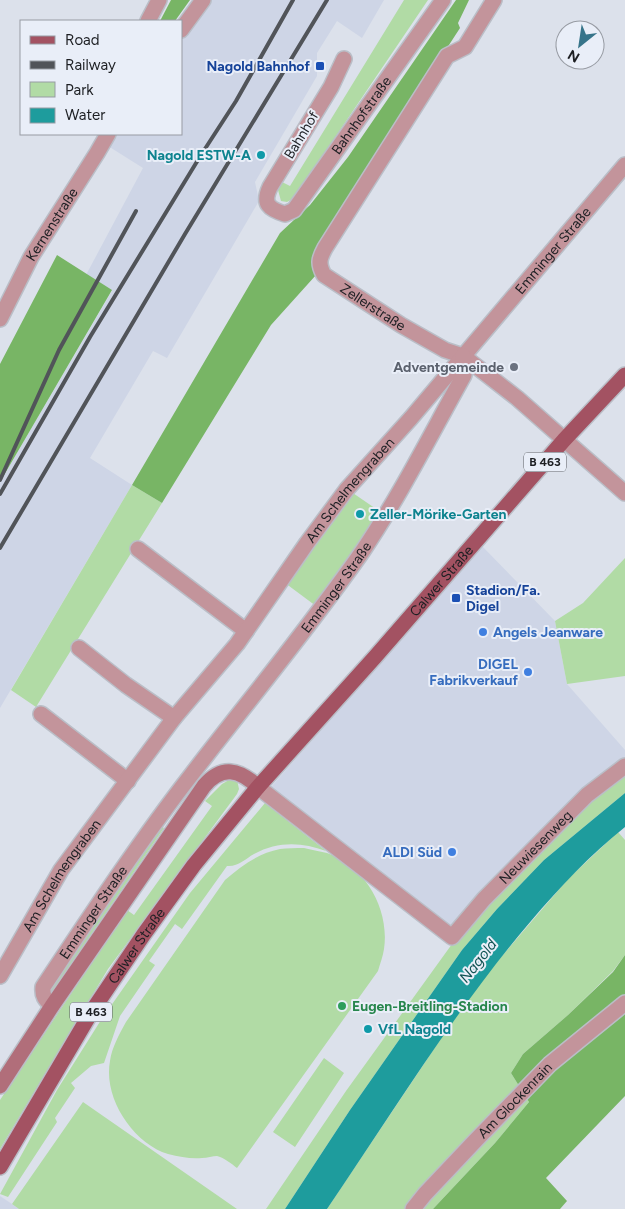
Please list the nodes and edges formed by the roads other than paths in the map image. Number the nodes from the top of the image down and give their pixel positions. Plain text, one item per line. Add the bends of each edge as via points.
1 (159, 0) edge
2 (203, 0) edge
3 (443, 0) edge
4 (494, 0) edge
5 (149, 20) edge
6 (182, 29) edge
7 (344, 59) dead end
8 (107, 135) edge
9 (625, 165) edge
10 (272, 210) joint
11 (0, 319) edge
12 (463, 356) junction
13 (625, 375) edge
14 (564, 440) junction
15 (625, 493) edge
16 (138, 549) dead end
17 (246, 631) junction
18 (79, 648) dead end
19 (41, 714) dead end
20 (174, 718) junction
21 (625, 766) edge
22 (128, 780) junction
23 (258, 787) junction
24 (0, 976) edge
25 (625, 1003) edge
26 (52, 1006) junction
27 (0, 1086) edge
28 (0, 1167) edge
29 (413, 1209) edge

1 - 5 street
2 - 6 street
3 - 10 street, Bahnhofstraße via 294,210 285,214
4 - 12 street, Zellerstraße via 465,47 447,56 319,261 324,275 401,325 445,350
7 - 10 street, Bahnhof via 331,87 266,195
8 - 11 street, Kernenstraße via 30,257
9 - 12 street, Emminger Straße
12 - 14 street, Zellerstraße
12 - 17 street, Am Schelmengraben via 347,489
12 - 26 street, Emminger Straße via 464,375 381,523 320,609 192,774 43,987 42,993
13 - 14 main road, Calwer Straße / B 463
14 - 15 street, Zellerstraße
14 - 23 main road, Calwer Straße / B 463
16 - 17 street
17 - 20 street, Am Schelmengraben
18 - 20 street
19 - 22 street
20 - 22 street, Am Schelmengraben
21 - 23 street, Neuwiesenweg via 580,801 452,937
22 - 24 street, Am Schelmengraben via 61,870
23 - 26 street, Emminger Straße via 230,771 211,778
23 - 28 main road, Calwer Straße / B 463 via 194,865 133,950 92,1011
25 - 29 street, Am Glockenrain via 550,1064
26 - 27 street, Emminger Straße

